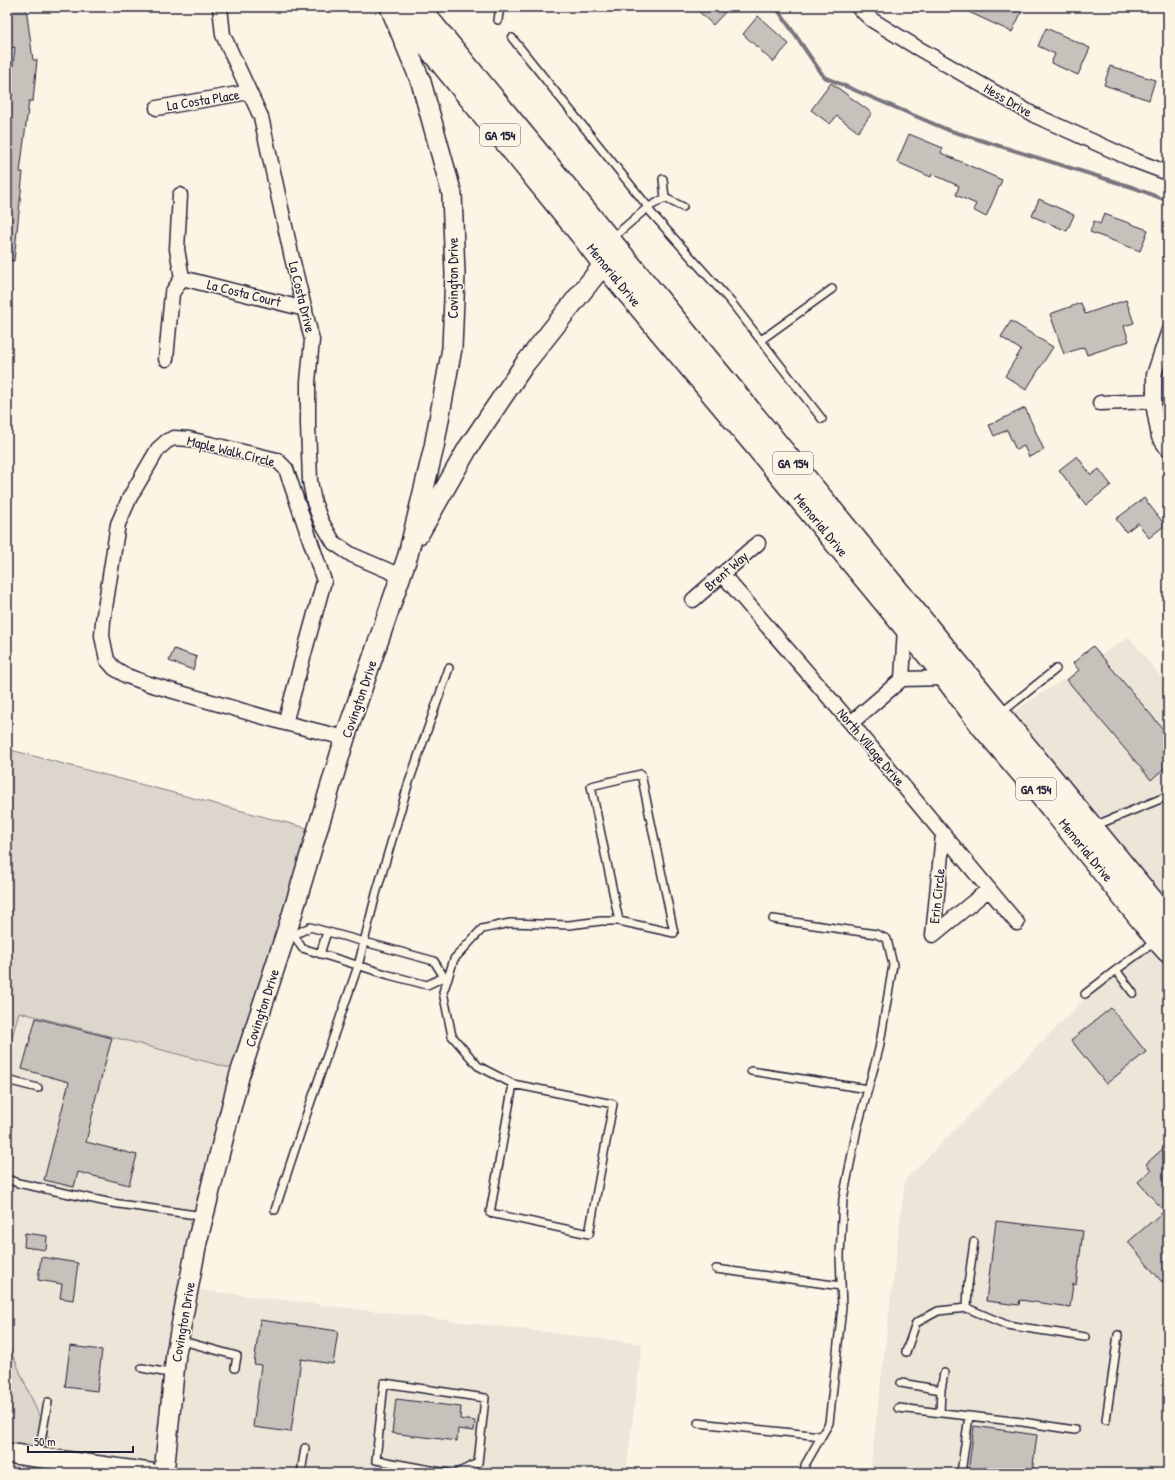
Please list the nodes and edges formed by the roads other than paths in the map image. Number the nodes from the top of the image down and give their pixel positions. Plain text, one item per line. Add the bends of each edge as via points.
1 (220, 7) edge
2 (390, 7) edge
3 (396, 7) edge
4 (418, 7) edge
5 (500, 7) edge
6 (858, 7) edge
7 (498, 20) dead end
8 (512, 38) dead end
9 (249, 92) junction
10 (157, 108) dead end
11 (1168, 173) edge
12 (663, 179) dead end
13 (180, 195) dead end
14 (665, 198) junction
15 (683, 207) dead end
16 (648, 208) junction
17 (610, 240) junction
18 (604, 264) junction
19 (182, 278) junction
20 (832, 289) dead end
21 (305, 309) junction
22 (1168, 333) edge
23 (761, 340) junction
24 (166, 359) dead end
25 (1154, 401) junction
26 (1100, 403) dead end
27 (822, 419) dead end
28 (1168, 450) edge
29 (758, 543) dead end
30 (408, 555) junction
31 (722, 574) junction
32 (401, 576) junction
33 (693, 600) dead end
34 (905, 628) junction
35 (449, 668) dead end
36 (1056, 669) dead end
37 (946, 678) junction
38 (902, 679) junction
39 (999, 714) junction
40 (285, 723) junction
41 (851, 723) junction
42 (345, 738) junction
43 (1168, 796) edge
44 (1091, 827) junction
45 (943, 834) junction
46 (989, 889) junction
47 (773, 919) dead end
48 (1168, 920) edge
49 (619, 921) junction
50 (1017, 923) dead end
51 (327, 932) junction
52 (290, 934) junction
53 (365, 942) junction
54 (1163, 945) edge
55 (320, 954) junction
56 (358, 966) junction
57 (1116, 970) junction
58 (446, 978) junction
59 (1133, 993) dead end
60 (1085, 994) dead end
61 (751, 1071) dead end
62 (7, 1080) edge
63 (513, 1084) junction
64 (38, 1088) dead end
65 (868, 1089) junction
66 (7, 1179) edge
67 (275, 1210) dead end
68 (203, 1216) junction
69 (974, 1242) dead end
70 (716, 1270) dead end
71 (841, 1286) junction
72 (966, 1308) junction
73 (1118, 1336) dead end
74 (1085, 1337) dead end
75 (178, 1340) junction
76 (906, 1352) dead end
77 (142, 1368) dead end
78 (235, 1368) dead end
79 (944, 1373) dead end
80 (174, 1374) junction
81 (901, 1383) dead end
82 (941, 1390) junction
83 (48, 1402) dead end
84 (898, 1408) dead end
85 (940, 1412) junction
86 (969, 1416) junction
87 (1106, 1420) dead end
88 (698, 1423) dead end
89 (1075, 1430) dead end
90 (822, 1436) junction
91 (305, 1448) dead end
92 (7, 1454) edge
93 (38, 1458) junction
94 (150, 1473) edge
95 (164, 1473) edge
96 (301, 1473) edge
97 (447, 1473) edge
98 (457, 1473) edge
99 (804, 1473) edge
100 (961, 1473) edge

1 - 9 street, La Costa Drive via 223,35
2 - 30 street, Covington Drive via 421,82 452,194 455,274 452,348 434,447
3 - 18 main road, Memorial Drive / GA 154
4 - 17 main road, Memorial Drive / GA 154
5 - 7 lane
6 - 11 street, Hess Drive via 872,20 916,47 1034,115
8 - 16 lane
9 - 10 street, La Costa Place
9 - 21 street, La Costa Drive via 261,117
12 - 14 lane
13 - 19 street via 177,249
14 - 15 lane
14 - 16 lane
16 - 17 lane
16 - 23 lane
17 - 18 street, Covington Drive
17 - 39 main road, Memorial Drive / GA 154
18 - 30 street, Covington Drive via 524,365 476,435
18 - 34 main road, Memorial Drive / GA 154
19 - 21 street, La Costa Court
19 - 24 street via 172,292
20 - 23 lane
21 - 32 street, La Costa Drive via 312,340 308,382 310,481 321,522 334,543 352,555
22 - 25 street via 1154,375
23 - 27 lane
25 - 26 street
25 - 28 street via 1159,438
29 - 31 street, Brent Way
30 - 32 street, Covington Drive
31 - 33 street, Brent Way
31 - 41 street, North Village Drive
32 - 42 street, Covington Drive
34 - 37 main road, Memorial Drive / GA 154
34 - 38 street
35 - 53 lane via 408,785 376,894
36 - 39 lane
37 - 38 street
37 - 54 main road, Memorial Drive / GA 154 via 983,727
38 - 41 street
39 - 44 main road, Memorial Drive / GA 154
40 - 40 street, Maple Walk Circle via 126,676 107,660 102,636 103,621 118,524 130,497 158,449 174,438 189,439 277,460 286,469 324,581
40 - 42 street, Maple Walk Circle
41 - 45 street, North Village Drive
42 - 52 street, Covington Drive
43 - 44 lane
44 - 48 main road, Memorial Drive / GA 154
45 - 46 street, North Village Drive
45 - 46 street, Erin Circle via 933,935
46 - 50 street, North Village Drive
47 - 65 lane via 876,934 887,939 893,965 879,1049
49 - 49 lane via 674,933 641,774 591,786
49 - 58 lane via 569,925 510,923 482,929 454,959
51 - 52 lane via 310,927
51 - 53 lane
51 - 55 lane
52 - 55 lane via 302,948
52 - 68 street, Covington Drive via 239,1077
53 - 56 lane
53 - 58 lane via 434,961
54 - 57 lane
55 - 56 lane
56 - 58 lane via 427,985
56 - 67 lane
57 - 59 lane
57 - 60 lane
58 - 63 lane via 443,992 452,1036 478,1066
61 - 65 lane
62 - 64 lane
63 - 63 lane via 490,1213 589,1234 613,1104
65 - 71 lane via 843,1199
66 - 68 lane via 112,1203
68 - 75 street, Covington Drive
69 - 72 lane
70 - 71 lane
71 - 90 lane via 842,1308 829,1423
72 - 74 lane via 1007,1325
72 - 76 lane via 938,1311 916,1324
73 - 87 lane
75 - 78 lane via 237,1356
75 - 80 street, Covington Drive
77 - 80 lane
79 - 82 lane
80 - 95 street, Covington Drive
81 - 82 lane
82 - 85 lane
83 - 93 lane
84 - 85 lane
85 - 86 lane
86 - 89 lane
86 - 100 lane
88 - 90 lane
90 - 99 lane via 805,1465
91 - 96 lane
92 - 93 street
93 - 94 street
97 - 98 lane via 376,1460 384,1384 485,1398 478,1463

